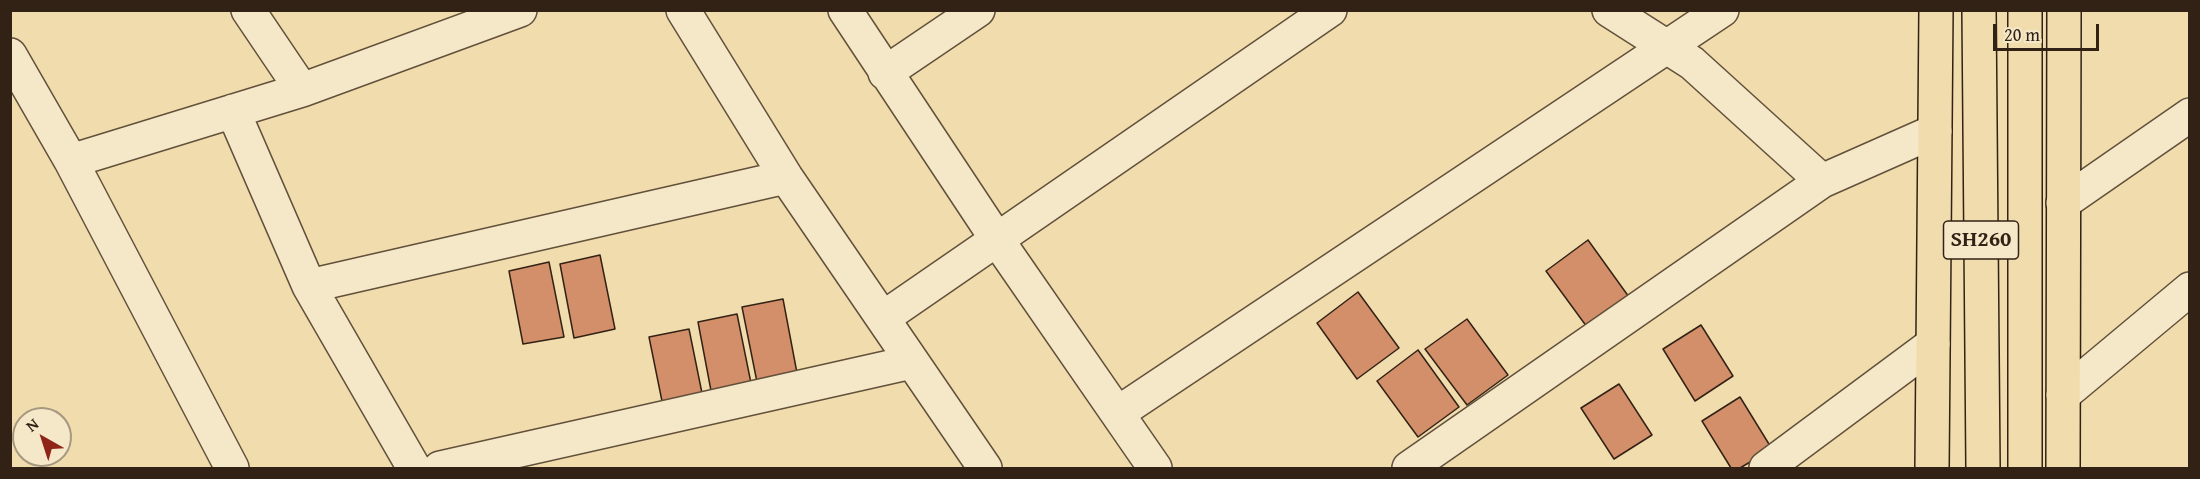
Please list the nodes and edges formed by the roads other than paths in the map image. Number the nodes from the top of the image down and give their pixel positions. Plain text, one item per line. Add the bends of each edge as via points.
1 (248, 10) edge
2 (520, 10) edge
3 (683, 10) edge
4 (845, 10) edge
5 (978, 10) edge
6 (1330, 10) edge
7 (1609, 10) edge
8 (1722, 10) edge
9 (1936, 10) edge
10 (1979, 10) edge
11 (2025, 10) edge
12 (2064, 10) edge
13 (1667, 47) junction
14 (10, 55) edge
15 (885, 73) junction
16 (302, 90) junction
17 (233, 111) junction
18 (2190, 115) edge
19 (1935, 130) junction
20 (71, 161) junction
21 (786, 177) junction
22 (1822, 181) junction
23 (2063, 203) junction
24 (998, 241) junction
25 (309, 286) junction
26 (2190, 289) edge
27 (883, 318) junction
28 (1933, 344) junction
29 (912, 362) junction
30 (2063, 395) junction
31 (1118, 413) junction
32 (232, 468) edge
33 (414, 468) edge
34 (440, 468) edge
35 (985, 468) edge
36 (1155, 468) edge
37 (1409, 468) edge
38 (1766, 468) edge
39 (1932, 468) edge
40 (1983, 468) edge
41 (2025, 468) edge
42 (2063, 468) edge

1 - 16 street
2 - 16 street
3 - 21 street
4 - 15 street
5 - 15 street
6 - 24 street
7 - 13 street
8 - 13 street
9 - 19 main road
10 - 40 main road, SH260
11 - 41 main road, SH260
12 - 23 main road
13 - 22 street via 1692,63
13 - 31 street
14 - 20 street
15 - 24 street
16 - 17 street
17 - 20 street
17 - 25 street
18 - 23 street
19 - 22 street
19 - 28 main road
20 - 32 street
21 - 25 street
21 - 27 street
22 - 37 street
23 - 30 main road
24 - 27 street
24 - 31 street
25 - 33 street
26 - 30 street
27 - 29 street
28 - 38 street
28 - 39 main road
29 - 34 street
29 - 35 street
30 - 42 main road
31 - 36 street

